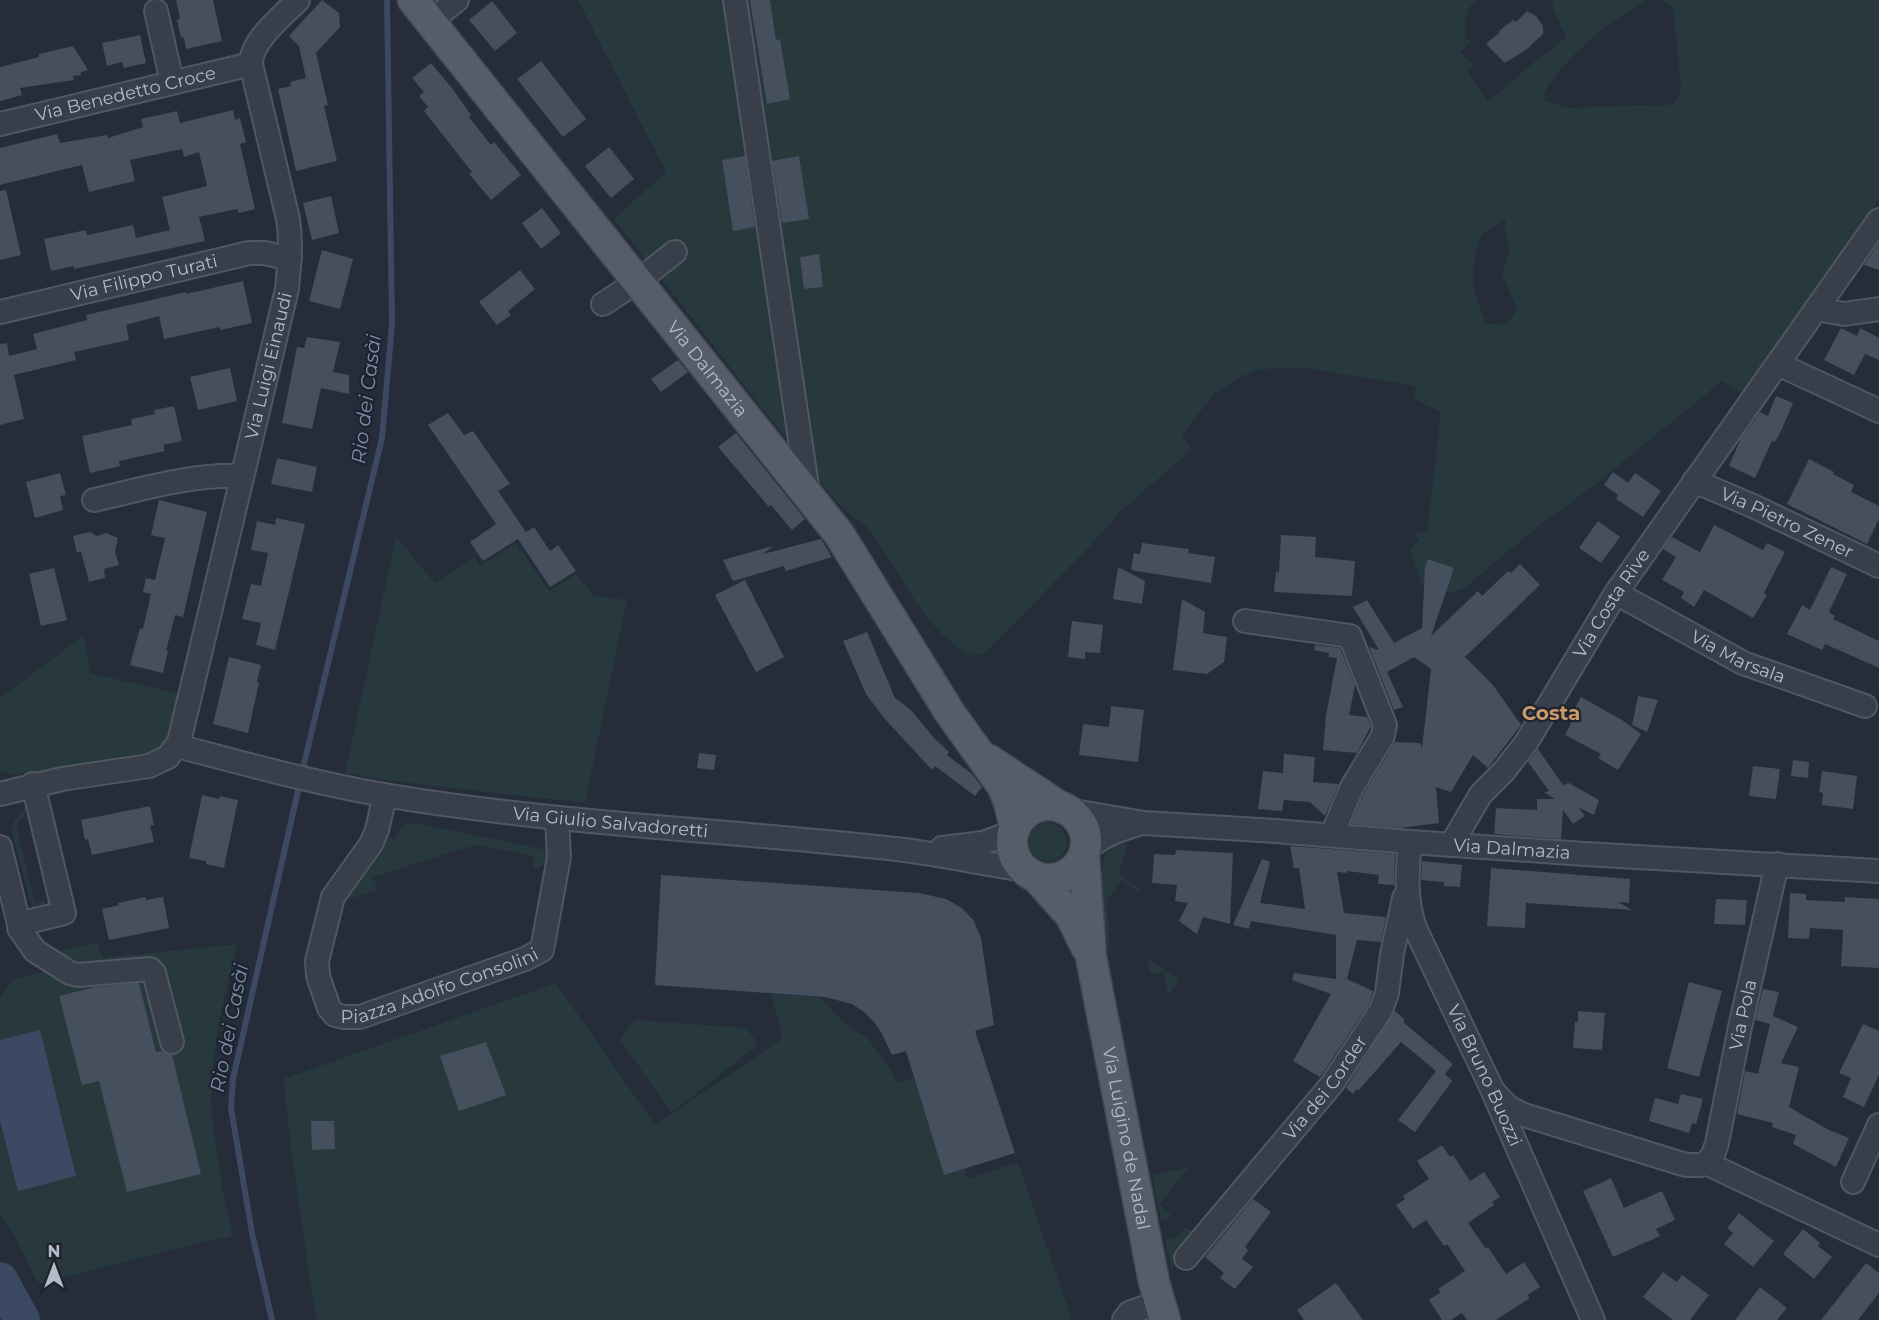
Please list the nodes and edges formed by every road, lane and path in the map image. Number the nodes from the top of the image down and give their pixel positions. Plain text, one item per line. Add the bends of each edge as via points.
1 (298, 0) edge
2 (457, 0) edge
3 (735, 0) edge
4 (156, 11) dead end
5 (422, 11) edge
6 (251, 64) junction
7 (172, 82) junction
8 (0, 124) edge
9 (1879, 220) edge
10 (675, 252) dead end
11 (290, 258) junction
12 (638, 281) junction
13 (603, 304) dead end
14 (1816, 309) junction
15 (1879, 309) edge
16 (0, 312) edge
17 (1778, 364) junction
18 (1879, 411) edge
19 (242, 476) junction
20 (1694, 481) junction
21 (808, 493) junction
22 (94, 500) dead end
23 (1879, 566) edge
24 (1616, 593) junction
25 (1245, 621) dead end
26 (1865, 706) dead end
27 (177, 747) junction
28 (979, 753) junction
29 (33, 784) junction
30 (0, 794) edge
31 (385, 795) junction
32 (1065, 809) junction
33 (557, 819) junction
34 (1144, 823) junction
35 (1014, 830) junction
36 (1332, 835) junction
37 (1410, 843) junction
38 (1451, 845) junction
39 (906, 850) junction
40 (1, 853) edge
41 (1084, 854) junction
42 (1777, 864) junction
43 (1879, 872) edge
44 (1030, 873) junction
45 (1406, 887) junction
46 (19, 924) junction
47 (1428, 955) junction
48 (1091, 957) junction
49 (1390, 977) junction
50 (172, 1042) dead end
51 (1491, 1087) junction
52 (1879, 1125) edge
53 (1559, 1126) junction
54 (1525, 1162) junction
55 (1706, 1163) junction
56 (1852, 1182) dead end
57 (1879, 1245) edge
58 (1186, 1258) dead end
59 (1162, 1311) edge
60 (1583, 1315) edge
61 (1124, 1320) edge

1 - 6 street via 258,42
2 - 5 street
3 - 21 street
4 - 7 street
5 - 12 main road, Via Dalmazia
6 - 7 street, Via Benedetto Croce
6 - 11 street, Via Luigi Einaudi via 288,219
7 - 8 street, Via Benedetto Croce
9 - 14 street, Via Costa Rive
10 - 12 street
11 - 16 street, Via Filippo Turati via 249,253
11 - 19 street, Via Luigi Einaudi
12 - 13 street
12 - 21 main road, Via Dalmazia
14 - 15 street via 1844,314
14 - 17 street, Via Costa Rive
17 - 18 street
17 - 20 street, Via Costa Rive
19 - 22 street via 192,478
19 - 27 street, Via Luigi Einaudi
20 - 23 street, Via Pietro Zener
20 - 24 street, Via Costa Rive
21 - 28 main road, Via Dalmazia via 856,560 921,668
24 - 26 street, Via Marsala via 1743,663
24 - 38 street, Via Costa Rive via 1526,742 1481,794
25 - 36 street via 1350,636 1385,725
27 - 29 street via 162,761 148,766
27 - 31 street, Via Giulio Salvadoretti
28 - 32 main road, Via Dalmazia
28 - 35 main road, Via Dalmazia via 1010,802
29 - 30 street
29 - 46 street via 64,913
31 - 33 street, Via Giulio Salvadoretti
31 - 33 street, Piazza Adolfo Consolini via 371,844 333,897 318,952 318,976 334,1015 360,1017 542,950 559,857
32 - 34 street, Via Dalmazia
32 - 35 main road via 1040,806 1021,818
32 - 41 main road via 1083,828
33 - 39 street, Via Giulio Salvadoretti
34 - 36 street, Via Dalmazia
34 - 41 street, Via Dalmazia via 1096,840
35 - 39 street, Via Giulio Salvadoretti via 969,846
35 - 44 main road via 1014,853
36 - 37 street, Via Dalmazia
37 - 38 street, Via Dalmazia
37 - 45 street, Via Bruno Buozzi
38 - 42 street, Via Dalmazia
39 - 44 street, Via Giulio Salvadoretti
40 - 46 street
41 - 44 main road via 1078,866 1059,878 1047,879
41 - 48 main road, Via Luigino de Nadal
42 - 43 street, Via Dalmazia
42 - 55 street, Via Pola via 1717,1143
44 - 48 main road, Via Luigino de Nadal via 1071,916
45 - 47 street, Via Bruno Buozzi via 1411,915
45 - 49 street, Via dei Corder
46 - 50 street via 35,951 70,973 150,969
47 - 49 street via 1402,955
47 - 51 street, Via Bruno Buozzi
48 - 59 main road, Via Luigino de Nadal
49 - 58 street, Via dei Corder via 1381,1010 1332,1084
51 - 53 street via 1516,1112
51 - 54 street, Via Bruno Buozzi
52 - 56 street
53 - 54 street via 1533,1133 1525,1147
53 - 55 street via 1686,1165
54 - 60 street, Via Bruno Buozzi
55 - 57 street
59 - 61 street via 1130,1312

